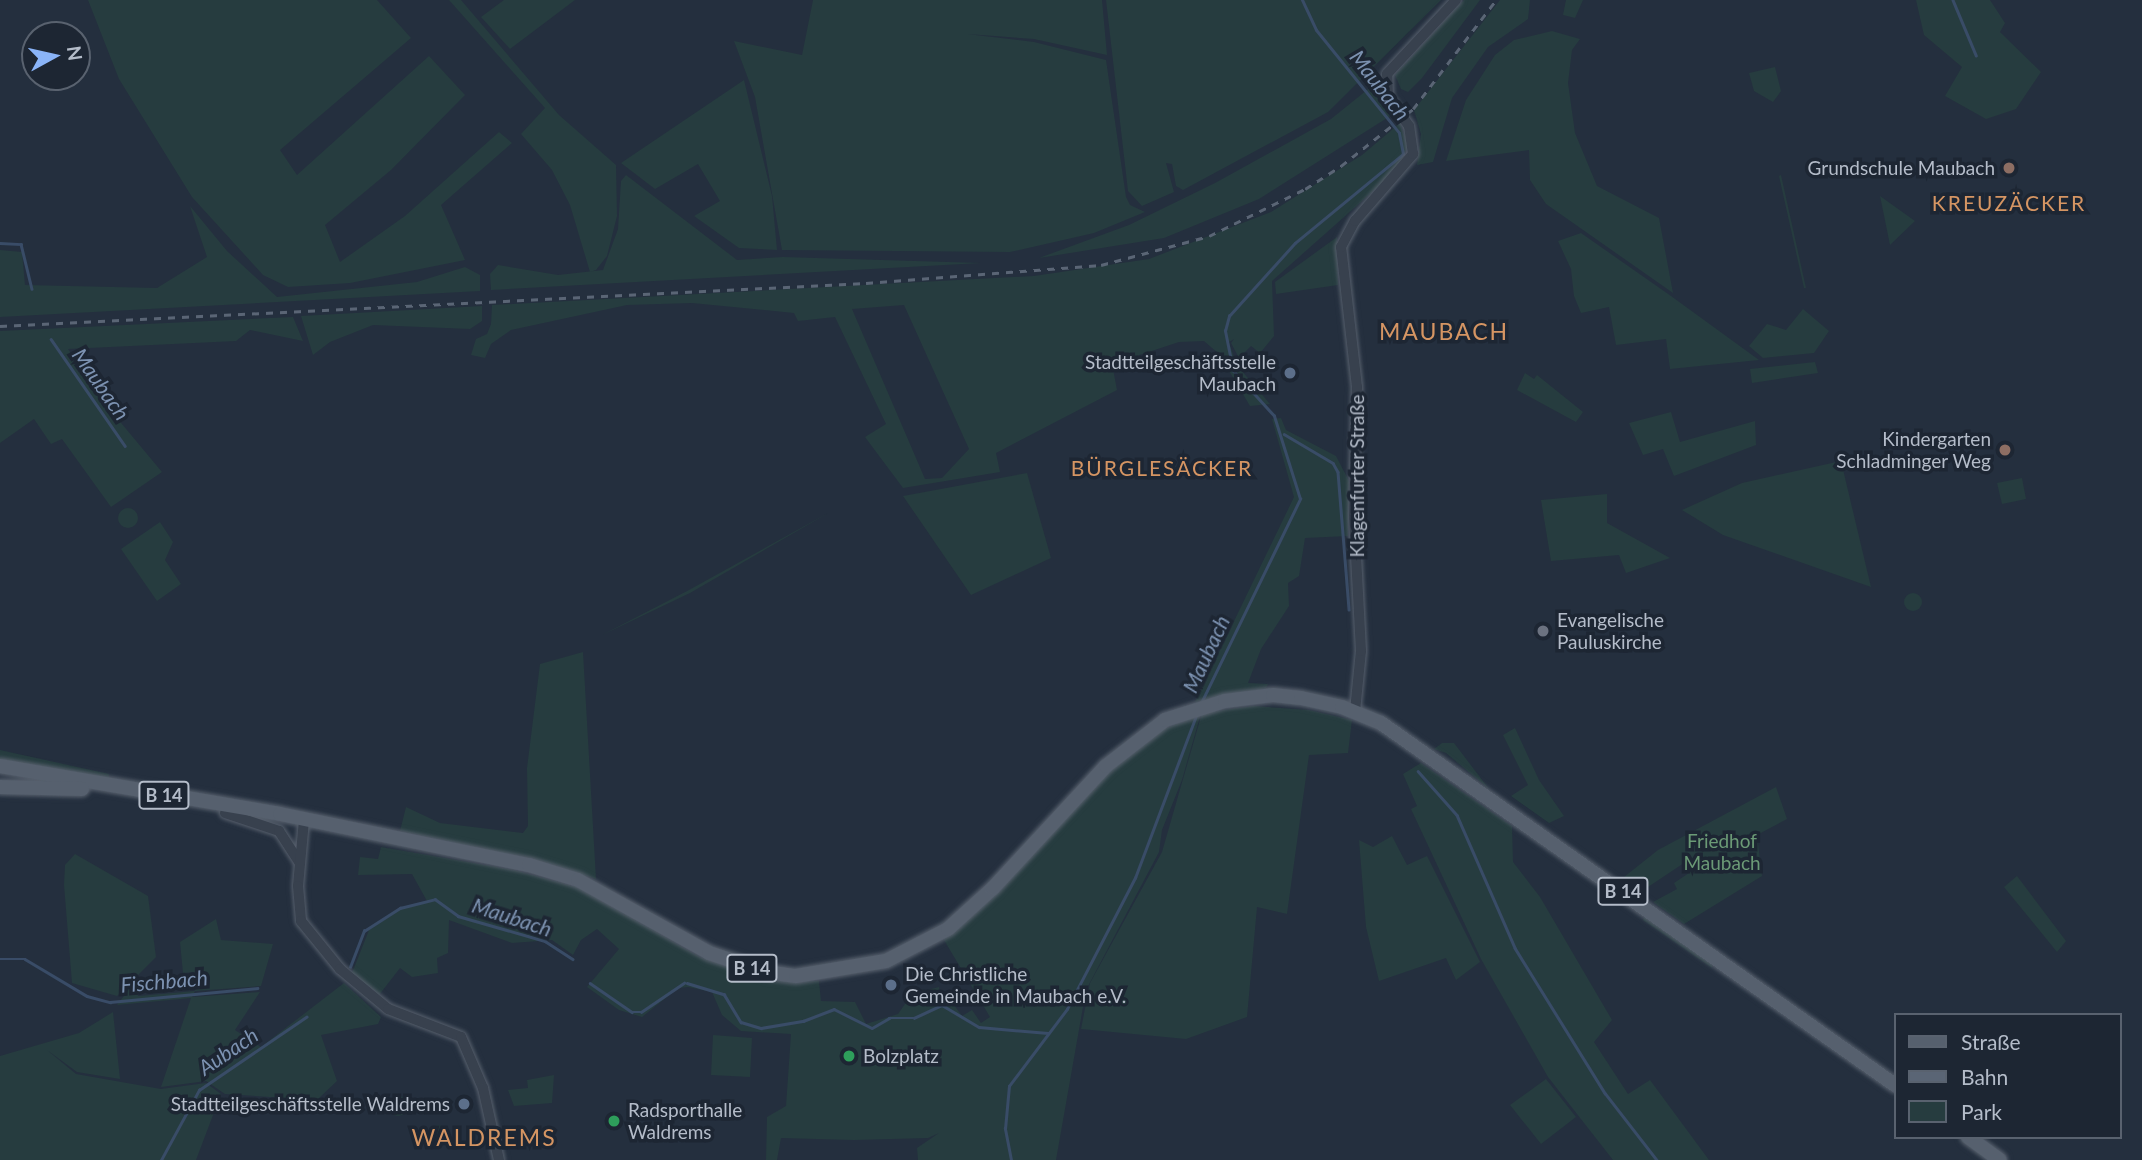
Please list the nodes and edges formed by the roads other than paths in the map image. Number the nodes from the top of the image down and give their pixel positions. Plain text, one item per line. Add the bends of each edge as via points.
1 (1456, 0) edge
2 (1355, 711) junction
3 (0, 766) edge
4 (0, 788) edge
5 (225, 813) junction
6 (304, 820) junction
7 (299, 862) junction
8 (1894, 1085) edge
9 (1971, 1139) edge
10 (499, 1160) edge
11 (2000, 1160) edge

1 - 2 street, Klagenfurter Straße via 1387,74 1388,97 1409,126 1414,146 1405,169 1355,221 1340,247 1353,328 1360,625
2 - 6 main road, B 14 via 1273,695 1208,705 1156,725 1126,748 948,929 886,961 830,973 796,976 734,963 578,880 529,864
2 - 8 main road, B 14 via 1381,723 1474,786
3 - 6 main road, B 14
4 - 5 main road, B 14 via 86,789
5 - 6 main road, B 14
5 - 7 street via 279,831
6 - 7 street
7 - 10 street via 301,921 313,940 388,1009 461,1037 483,1088
9 - 11 main road

